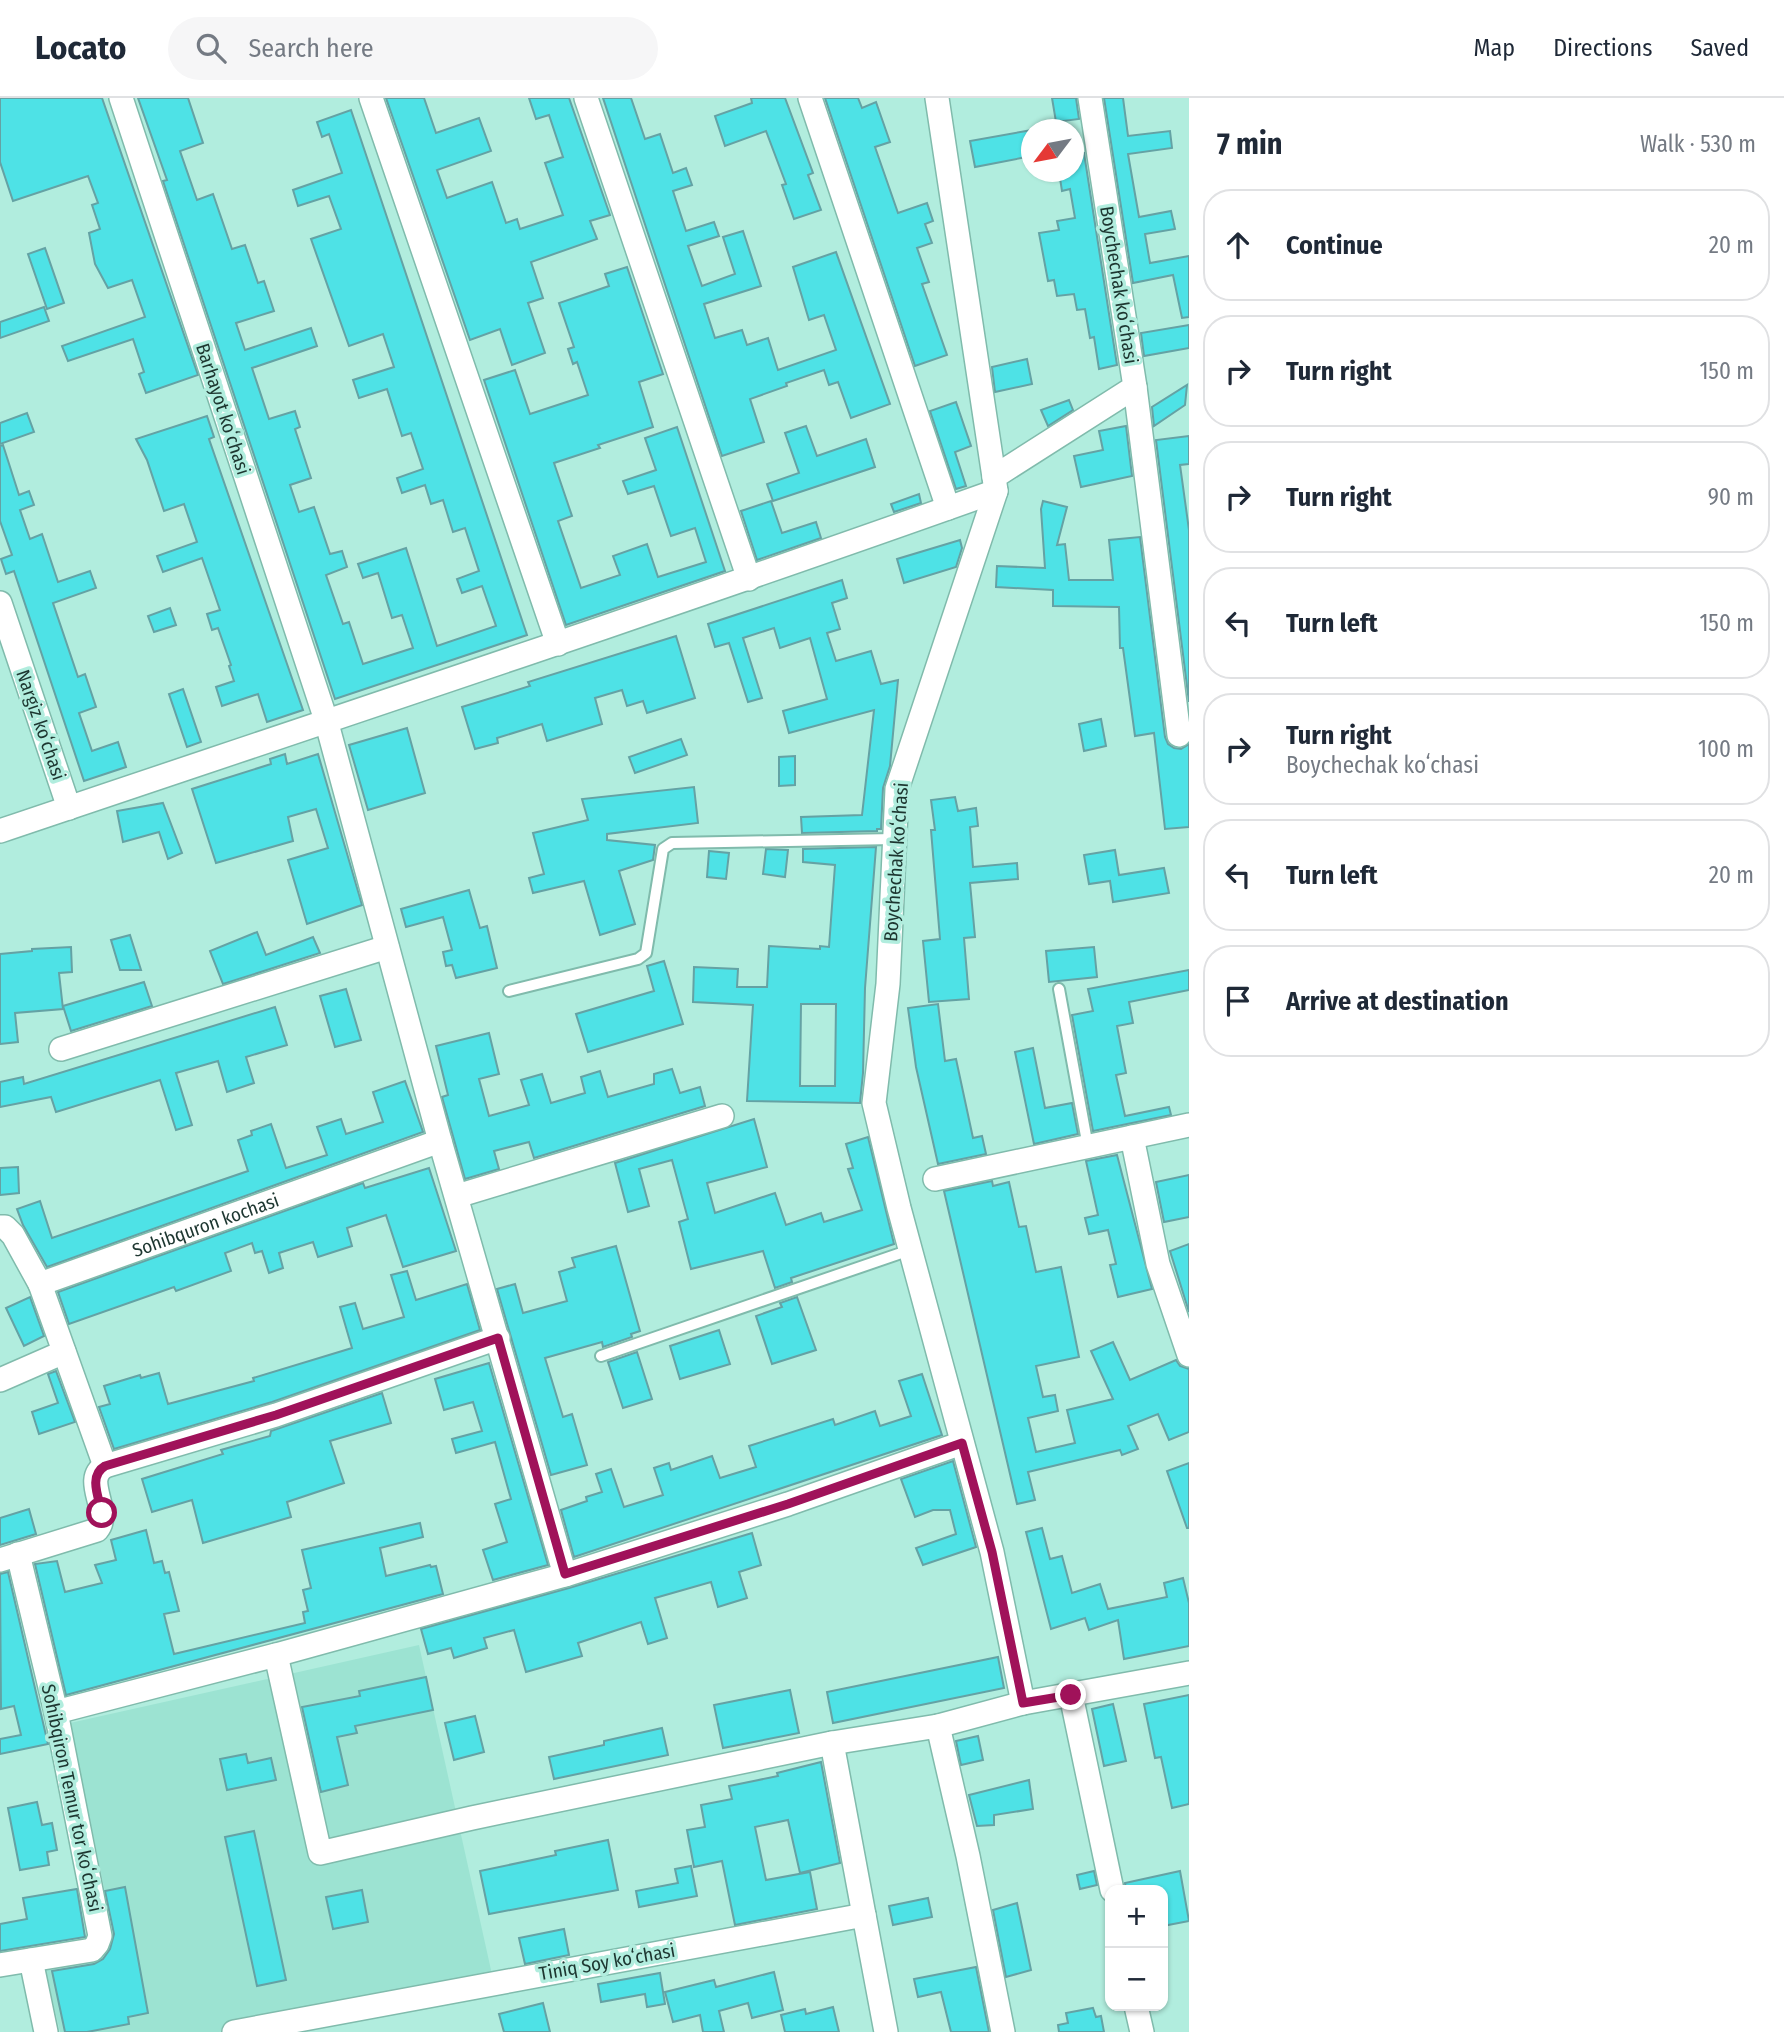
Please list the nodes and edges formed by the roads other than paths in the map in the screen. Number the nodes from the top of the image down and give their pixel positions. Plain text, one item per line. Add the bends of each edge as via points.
1 (121, 98) edge
2 (371, 98) edge
3 (586, 98) edge
4 (810, 98) edge
5 (937, 98) edge
6 (1090, 98) edge
7 (1135, 387) junction
8 (995, 484) junction
9 (948, 509) junction
10 (749, 579) junction
11 (0, 603) edge
12 (558, 644) junction
13 (326, 720) junction
14 (1180, 735) dead end
15 (69, 808) junction
16 (0, 831) edge
17 (894, 839) junction
18 (387, 947) junction
19 (1059, 989) dead end
20 (509, 991) dead end
21 (61, 1049) dead end
22 (722, 1116) dead end
23 (1189, 1125) edge
24 (1132, 1137) junction
25 (440, 1141) junction
26 (1088, 1147) junction
27 (936, 1179) dead end
28 (457, 1196) junction
29 (0, 1227) edge
30 (910, 1250) junction
31 (40, 1284) junction
32 (498, 1338) junction
33 (64, 1352) junction
34 (1189, 1355) edge
35 (601, 1356) dead end
36 (0, 1380) edge
37 (962, 1443) junction
38 (105, 1466) junction
39 (9, 1557) edge
40 (565, 1574) junction
41 (276, 1655) junction
42 (1189, 1673) edge
43 (1071, 1695) junction
44 (1023, 1703) junction
45 (56, 1712) junction
46 (938, 1726) junction
47 (832, 1743) junction
48 (1111, 1885) edge
49 (864, 1915) junction
50 (31, 1960) junction
51 (0, 1965) edge
52 (1137, 2011) edge
53 (46, 2032) edge
54 (234, 2032) edge
55 (886, 2032) edge
56 (1003, 2032) edge
57 (1142, 2032) edge

1 - 13 street, Barhayot koʻchasi
2 - 12 street
3 - 10 street
4 - 9 street
5 - 8 street
6 - 7 street, Boychechak koʻchasi
7 - 8 street, Boychechak koʻchasi
7 - 14 street
8 - 9 street
8 - 17 street, Boychechak koʻchasi via 897,789
9 - 10 street
10 - 12 street
11 - 15 street, Nargiz koʻchasi
12 - 13 street
13 - 15 street
13 - 18 street, Barhayot koʻchasi
15 - 16 street
17 - 20 lane via 672,843 663,849 646,953 638,959
17 - 30 street, Boychechak koʻchasi via 888,984 874,1103
18 - 21 street
18 - 25 street, Barhayot koʻchasi
19 - 26 lane
22 - 28 street
23 - 24 street
24 - 26 street
24 - 34 street via 1157,1264
25 - 28 street, Barhayot koʻchasi
25 - 31 street, Sohibquron kochasi
26 - 27 street
28 - 32 street, Barhayot koʻchasi
29 - 31 street via 13,1235
30 - 35 lane
30 - 37 street, Boychechak koʻchasi
31 - 33 street
32 - 38 street via 276,1415
32 - 40 street, Barhayot koʻchasi
33 - 36 street
33 - 38 street
37 - 40 street
37 - 44 street, Boychechak koʻchasi via 992,1552
38 - 39 street via 95,1484 103,1521 97,1531
39 - 45 street, Sohibqiron Temur tor koʻchasi
40 - 41 street
41 - 45 street
41 - 47 street via 320,1853
42 - 43 street
43 - 44 street
43 - 48 street
44 - 46 street
45 - 50 street, Sohibqiron Temur tor koʻchasi via 100,1936 92,1950
46 - 47 street
46 - 56 street
47 - 49 street
49 - 54 street, Tiniq Soy koʻchasi
49 - 55 street
50 - 51 street, Sohibqiron Temur tor koʻchasi
50 - 53 street
52 - 57 street

